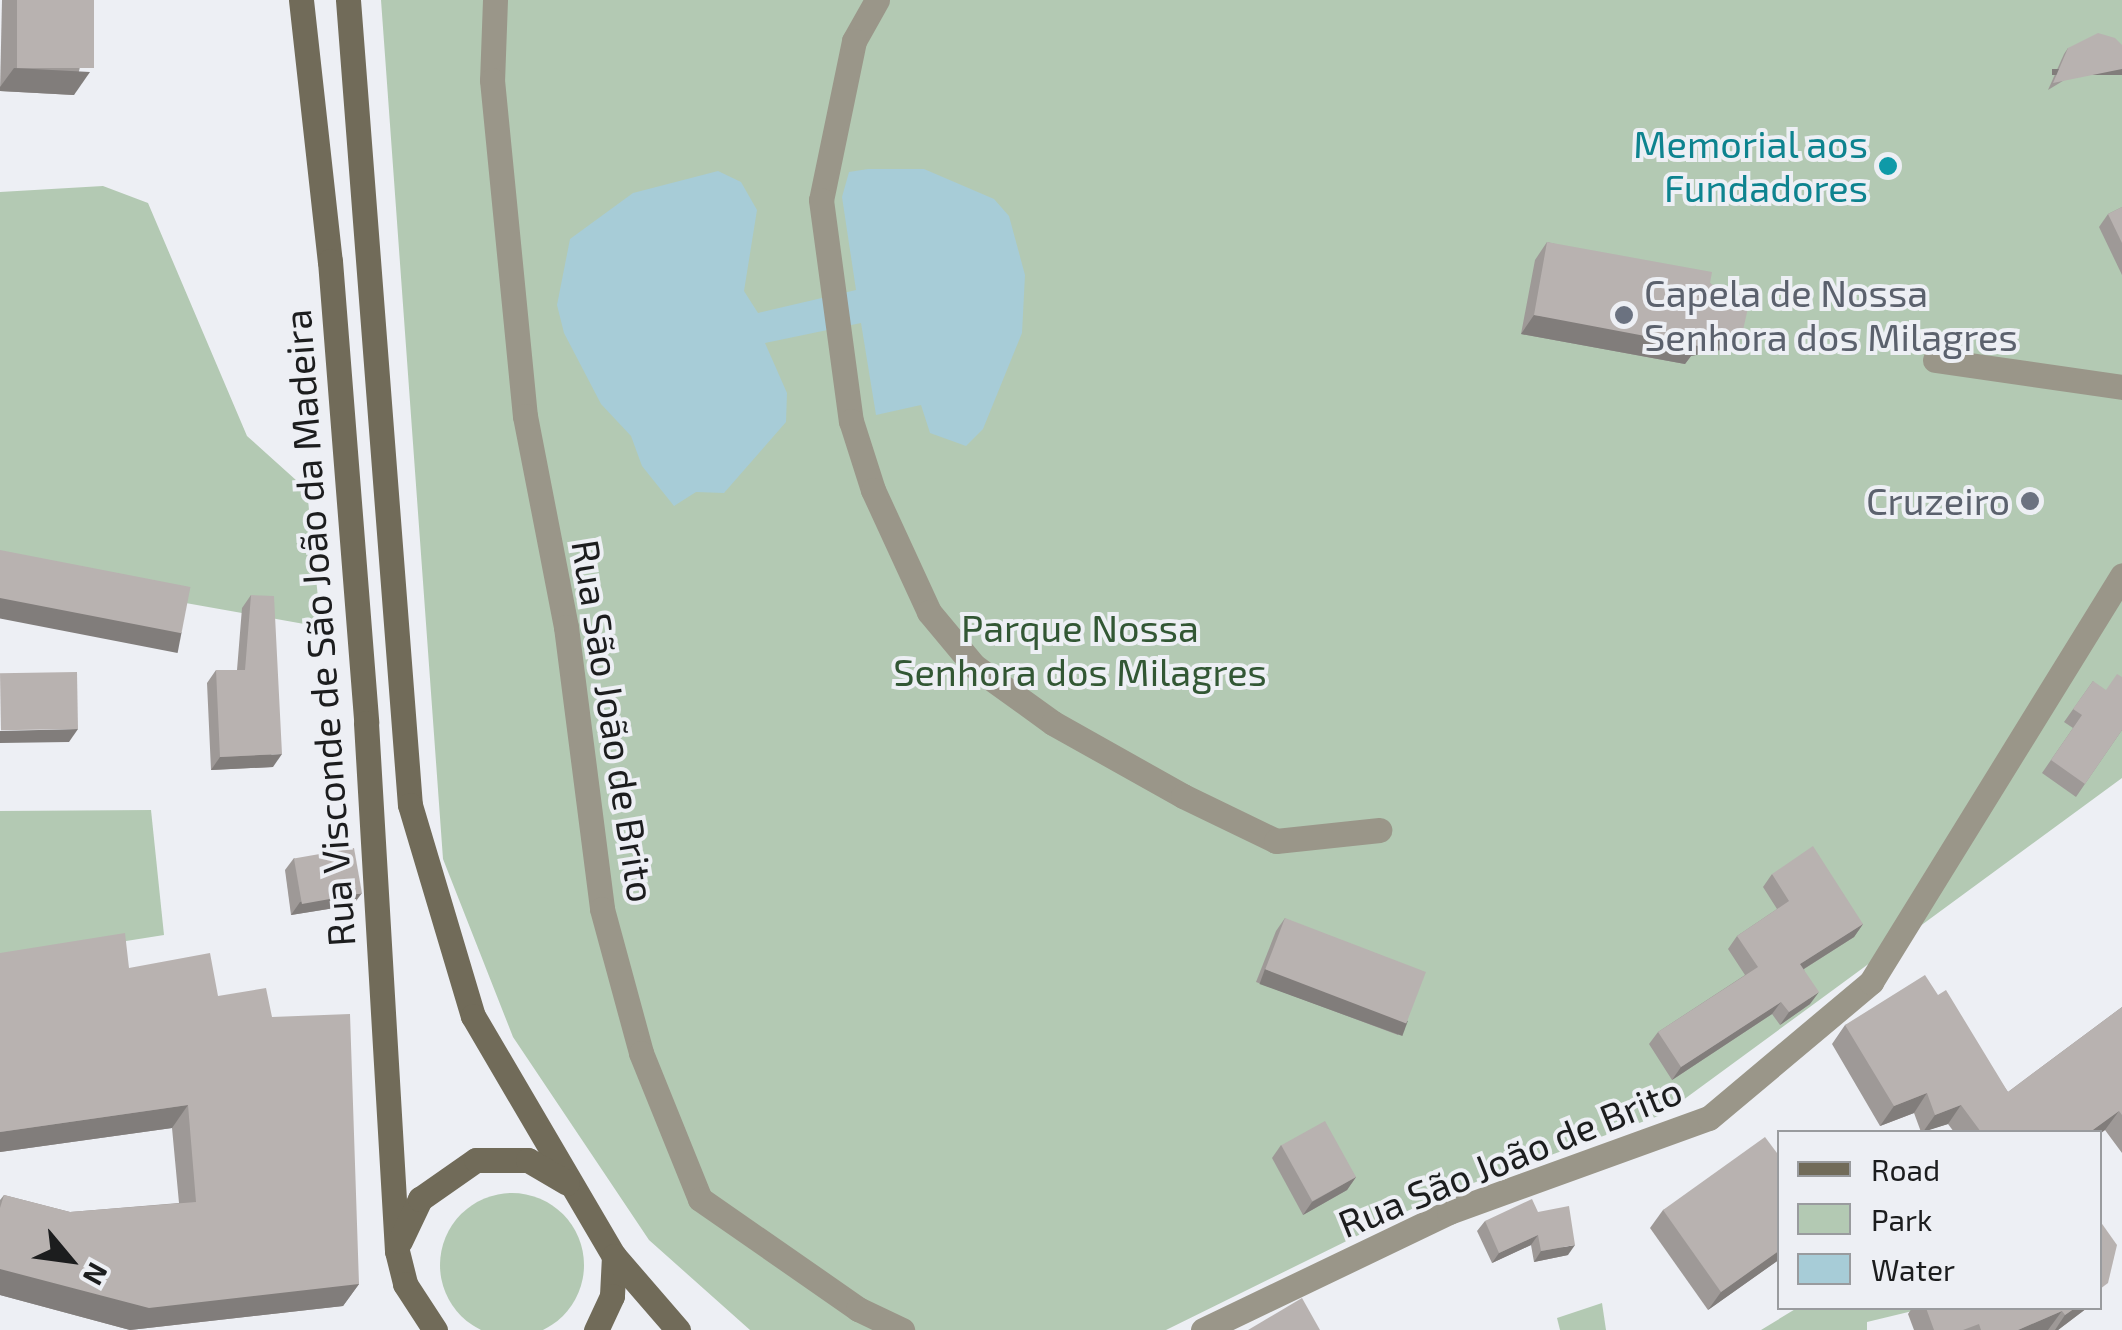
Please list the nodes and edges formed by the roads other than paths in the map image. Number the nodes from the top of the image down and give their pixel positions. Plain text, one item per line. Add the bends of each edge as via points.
1 (301, 0) edge
2 (348, 0) edge
3 (495, 0) edge
4 (877, 0) edge
5 (1934, 360) dead end
6 (2122, 387) edge
7 (2122, 575) edge
8 (1379, 830) dead end
9 (578, 1194) junction
10 (398, 1251) junction
11 (614, 1256) junction
12 (435, 1330) edge
13 (596, 1330) edge
14 (678, 1330) edge
15 (902, 1330) edge
16 (1203, 1330) edge

1 - 10 main road, Rua Visconde de São João da Madeira via 330,261 366,724
2 - 9 main road, Rua Visconde de São João da Madeira via 410,804 473,1016
3 - 15 street, Rua São João de Brito via 492,80 525,416 566,627 602,909 641,1054 700,1199 858,1309
4 - 8 street via 854,41 821,200 851,422 873,490 929,612 974,666 1053,723 1276,841
5 - 6 street
7 - 16 street, Rua São João de Brito via 1872,982 1709,1118 1449,1212
9 - 10 main road, Rua Visconde de São João da Madeira via 528,1160 476,1160 420,1199
9 - 11 main road, Rua Visconde de São João da Madeira
10 - 12 main road, Rua Visconde de São João da Madeira via 406,1284
11 - 13 main road via 612,1296
11 - 14 main road, Rua Visconde de São João da Madeira

